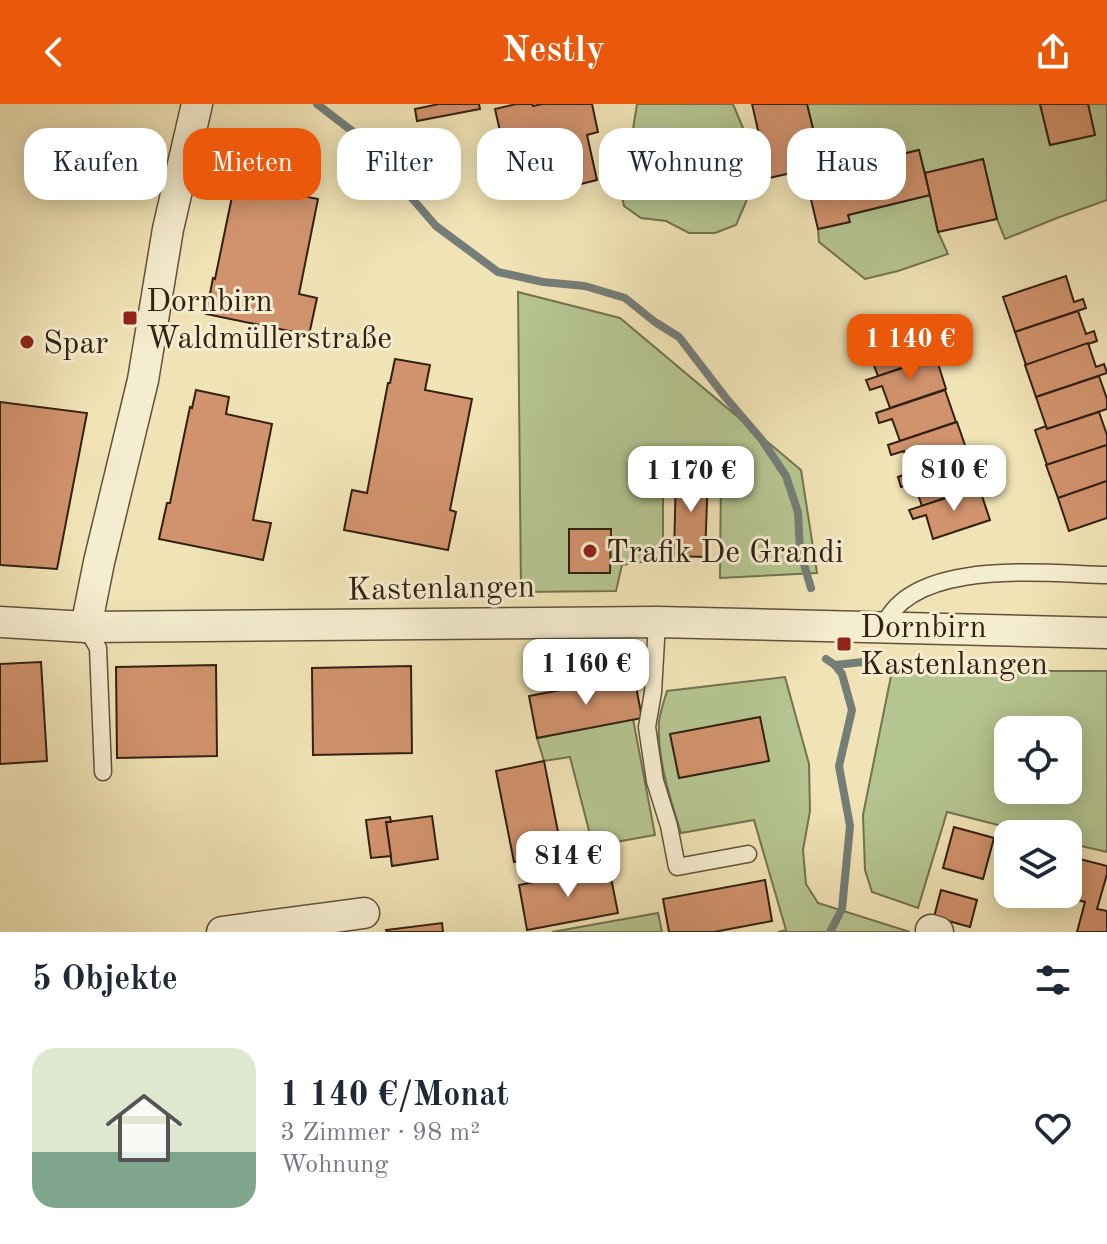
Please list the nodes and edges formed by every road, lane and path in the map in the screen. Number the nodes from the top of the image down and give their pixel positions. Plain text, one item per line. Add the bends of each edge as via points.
1 (197, 104) edge
2 (1107, 575) edge
3 (0, 622) edge
4 (657, 622) junction
5 (86, 627) junction
6 (883, 628) junction
7 (1107, 633) edge
8 (103, 772) dead end
9 (748, 854) dead end
10 (364, 913) dead end
11 (222, 932) edge

1 - 5 street via 168,229 143,380
2 - 6 lane via 984,573 947,580 920,589 897,606
3 - 5 street, Kastenlangen
4 - 5 street, Kastenlangen
4 - 6 street, Kastenlangen
4 - 9 lane via 647,727 677,867
5 - 8 lane via 98,648
6 - 7 street, Kastenlangen
10 - 11 street

